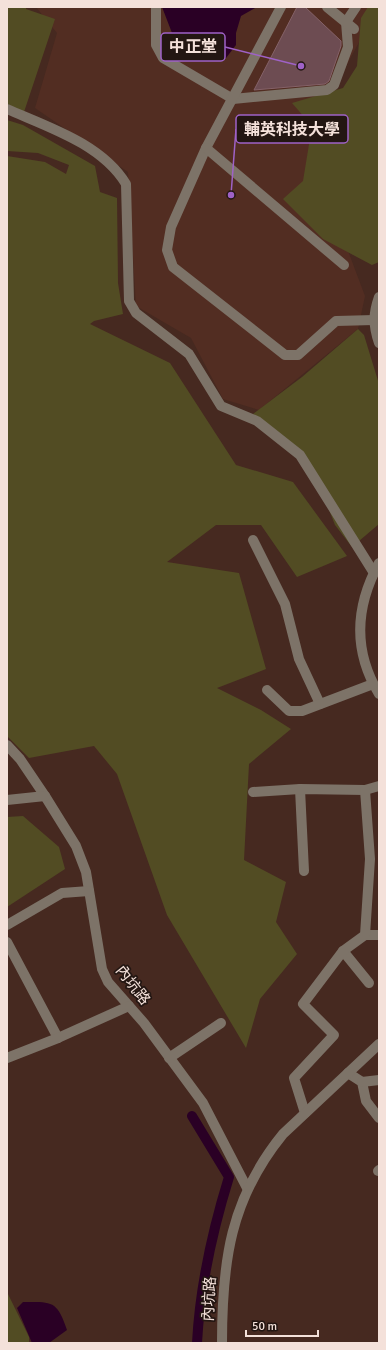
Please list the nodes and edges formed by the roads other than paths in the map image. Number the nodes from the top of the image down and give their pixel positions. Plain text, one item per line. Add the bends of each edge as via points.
1 (156, 7) edge
2 (281, 7) edge
3 (327, 7) edge
4 (356, 7) edge
5 (346, 22) junction
6 (354, 29) dead end
7 (233, 98) junction
8 (7, 109) edge
9 (206, 148) junction
10 (344, 265) dead end
11 (379, 296) edge
12 (374, 320) junction
13 (379, 343) edge
14 (253, 540) dead end
15 (379, 563) edge
16 (374, 573) junction
17 (373, 684) junction
18 (267, 690) dead end
19 (379, 694) edge
20 (320, 704) junction
21 (7, 745) edge
22 (379, 786) edge
23 (300, 789) junction
24 (365, 790) junction
25 (253, 792) dead end
26 (45, 796) junction
27 (7, 800) edge
28 (304, 871) dead end
29 (89, 891) junction
30 (7, 925) edge
31 (365, 935) junction
32 (379, 935) edge
33 (7, 942) edge
34 (343, 951) junction
35 (369, 983) dead end
36 (129, 1006) junction
37 (221, 1023) dead end
38 (58, 1038) junction
39 (379, 1044) edge
40 (7, 1058) edge
41 (169, 1058) junction
42 (348, 1073) junction
43 (379, 1080) edge
44 (362, 1082) junction
45 (305, 1113) junction
46 (379, 1118) edge
47 (248, 1188) junction
48 (222, 1343) edge

1 - 7 street via 156,45 163,58
2 - 7 street
3 - 5 street
4 - 5 street
5 - 6 street
5 - 7 street via 348,47 334,85 327,90
7 - 9 street
8 - 16 street via 60,132 118,170 126,184 129,301 136,313 188,354 221,406 257,421 300,455
9 - 10 street
9 - 12 street via 171,227 167,250 173,267 285,355 298,355 336,321
11 - 12 street
12 - 13 street
14 - 20 street via 285,604 300,659
15 - 16 street
16 - 17 street via 362,604 360,629 362,652 368,676
17 - 19 street
17 - 20 street
18 - 20 street via 293,713
21 - 26 street, 內坑路 via 20,759
22 - 24 street
23 - 24 street
23 - 25 street
23 - 28 street
24 - 31 street via 370,859
26 - 27 street
26 - 29 street, 內坑路 via 76,846 84,864
29 - 30 street via 62,893
29 - 36 street, 內坑路 via 102,969 108,982
31 - 32 street
31 - 34 street
33 - 38 street
34 - 35 street
34 - 45 street via 303,1004 334,1035 294,1078
36 - 38 street
36 - 41 street, 內坑路
37 - 41 street
38 - 40 street
39 - 42 street, 內坑路
41 - 47 street, 內坑路 via 205,1108
42 - 44 street
42 - 45 street, 內坑路
43 - 44 street
44 - 46 street via 366,1101
45 - 47 street, 內坑路 via 269,1151
47 - 48 street, 內坑路 via 234,1223 228,1253 222,1300

